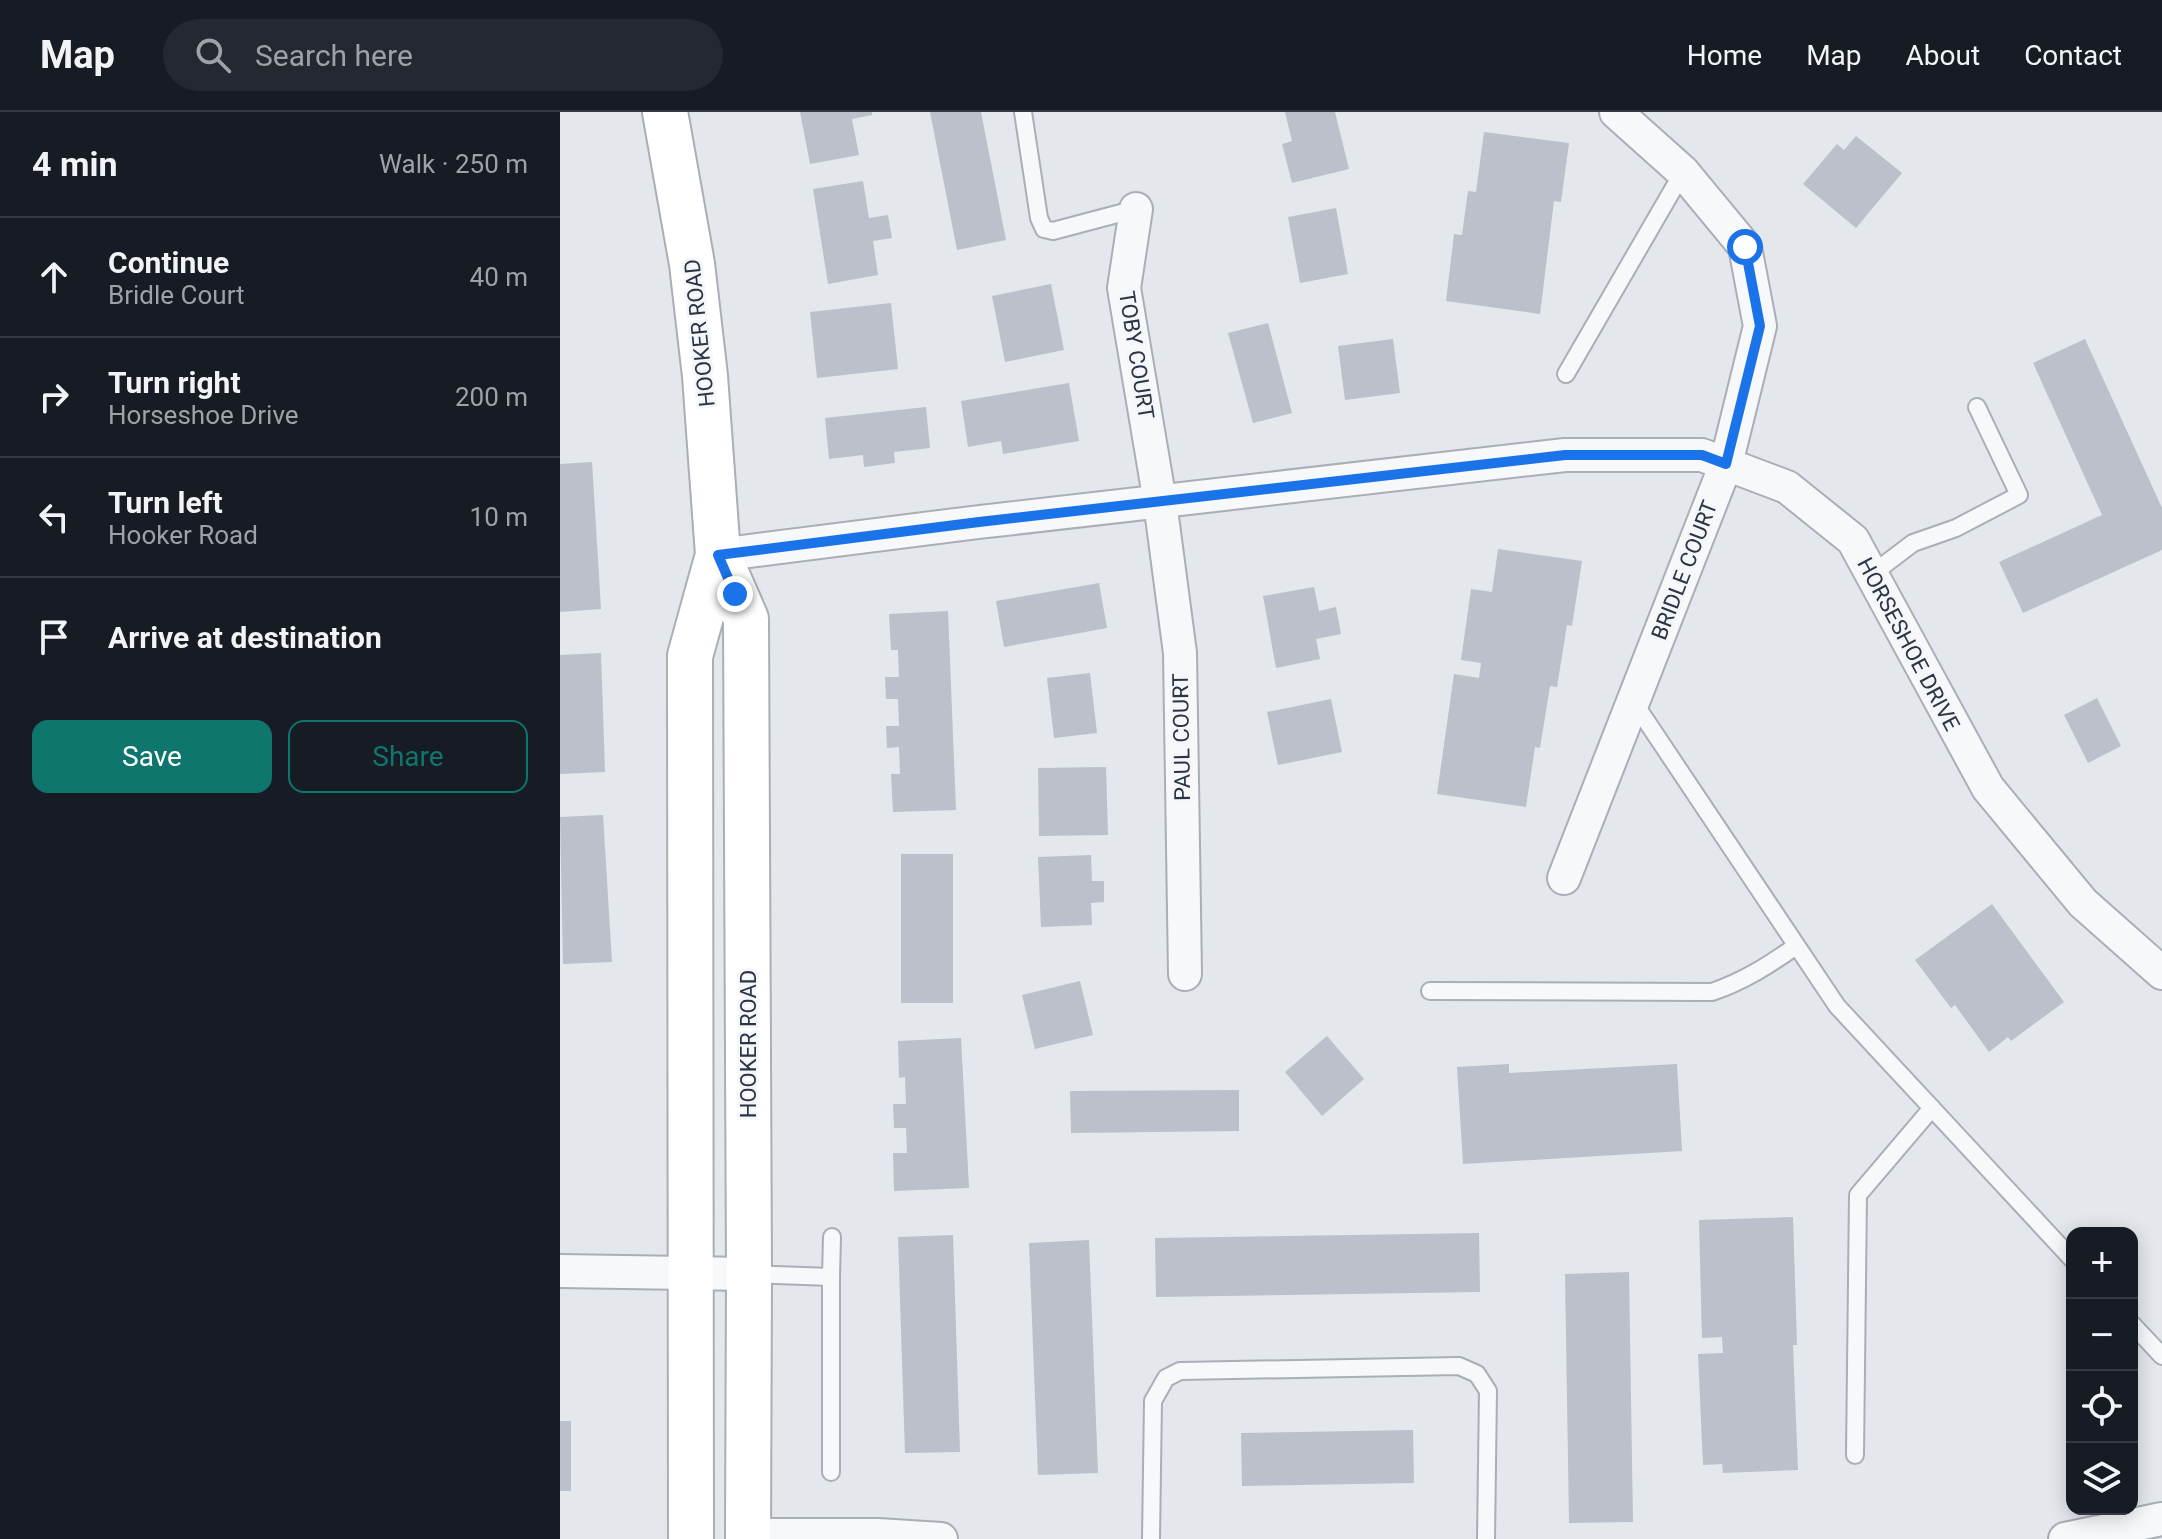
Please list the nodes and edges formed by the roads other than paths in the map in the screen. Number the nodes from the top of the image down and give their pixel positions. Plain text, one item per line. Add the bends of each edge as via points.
1 (665, 112) edge
2 (1023, 112) edge
3 (1616, 112) edge
4 (1683, 172) junction
5 (1136, 209) joint
6 (1566, 374) dead end
7 (1977, 407) dead end
8 (1726, 464) junction
9 (1160, 502) junction
10 (718, 555) junction
11 (1872, 574) junction
12 (1633, 701) junction
13 (1564, 878) dead end
14 (1796, 946) junction
15 (2162, 973) edge
16 (1185, 974) dead end
17 (1430, 991) dead end
18 (1932, 1108) junction
19 (832, 1237) dead end
20 (2066, 1253) edge
21 (560, 1271) edge
22 (690, 1272) junction
23 (749, 1274) junction
24 (831, 1277) junction
25 (2138, 1330) edge
26 (2162, 1356) edge
27 (1855, 1455) dead end
28 (831, 1472) dead end
29 (2162, 1519) edge
30 (748, 1537) edge
31 (691, 1539) edge
32 (941, 1539) edge
33 (1151, 1539) edge
34 (1486, 1539) edge
35 (2065, 1539) edge

1 - 10 main road, HOOKER ROAD via 692,264
2 - 5 lane via 1044,229
3 - 4 street, BRIDLE COURT
4 - 6 lane
4 - 8 street, BRIDLE COURT via 1745,247 1760,326
5 - 9 street, TOBY COURT via 1124,288
7 - 11 lane via 2019,495 1956,528 1913,543
8 - 9 street, HORSESHOE DRIVE via 1702,455 1565,455
8 - 11 street, HORSESHOE DRIVE via 1787,487 1853,540
8 - 12 street, BRIDLE COURT
9 - 10 street, HORSESHOE DRIVE
9 - 16 street, PAUL COURT via 1180,653
10 - 22 main road, HOOKER ROAD via 690,656
10 - 23 main road, HOOKER ROAD via 746,619
11 - 15 street, HORSESHOE DRIVE via 1988,788 2083,903
12 - 13 street, BRIDLE COURT
12 - 14 lane
14 - 17 lane via 1762,970 1712,992
14 - 18 lane via 1837,1006
18 - 20 lane
18 - 27 lane via 1858,1195
19 - 24 lane
21 - 22 street
22 - 23 street
22 - 31 main road, HOOKER ROAD
23 - 24 lane
23 - 30 main road, HOOKER ROAD
24 - 28 lane
25 - 26 lane
29 - 35 street
30 - 32 street
33 - 34 lane via 1153,1401 1166,1378 1180,1371 1459,1366 1477,1374 1488,1391

